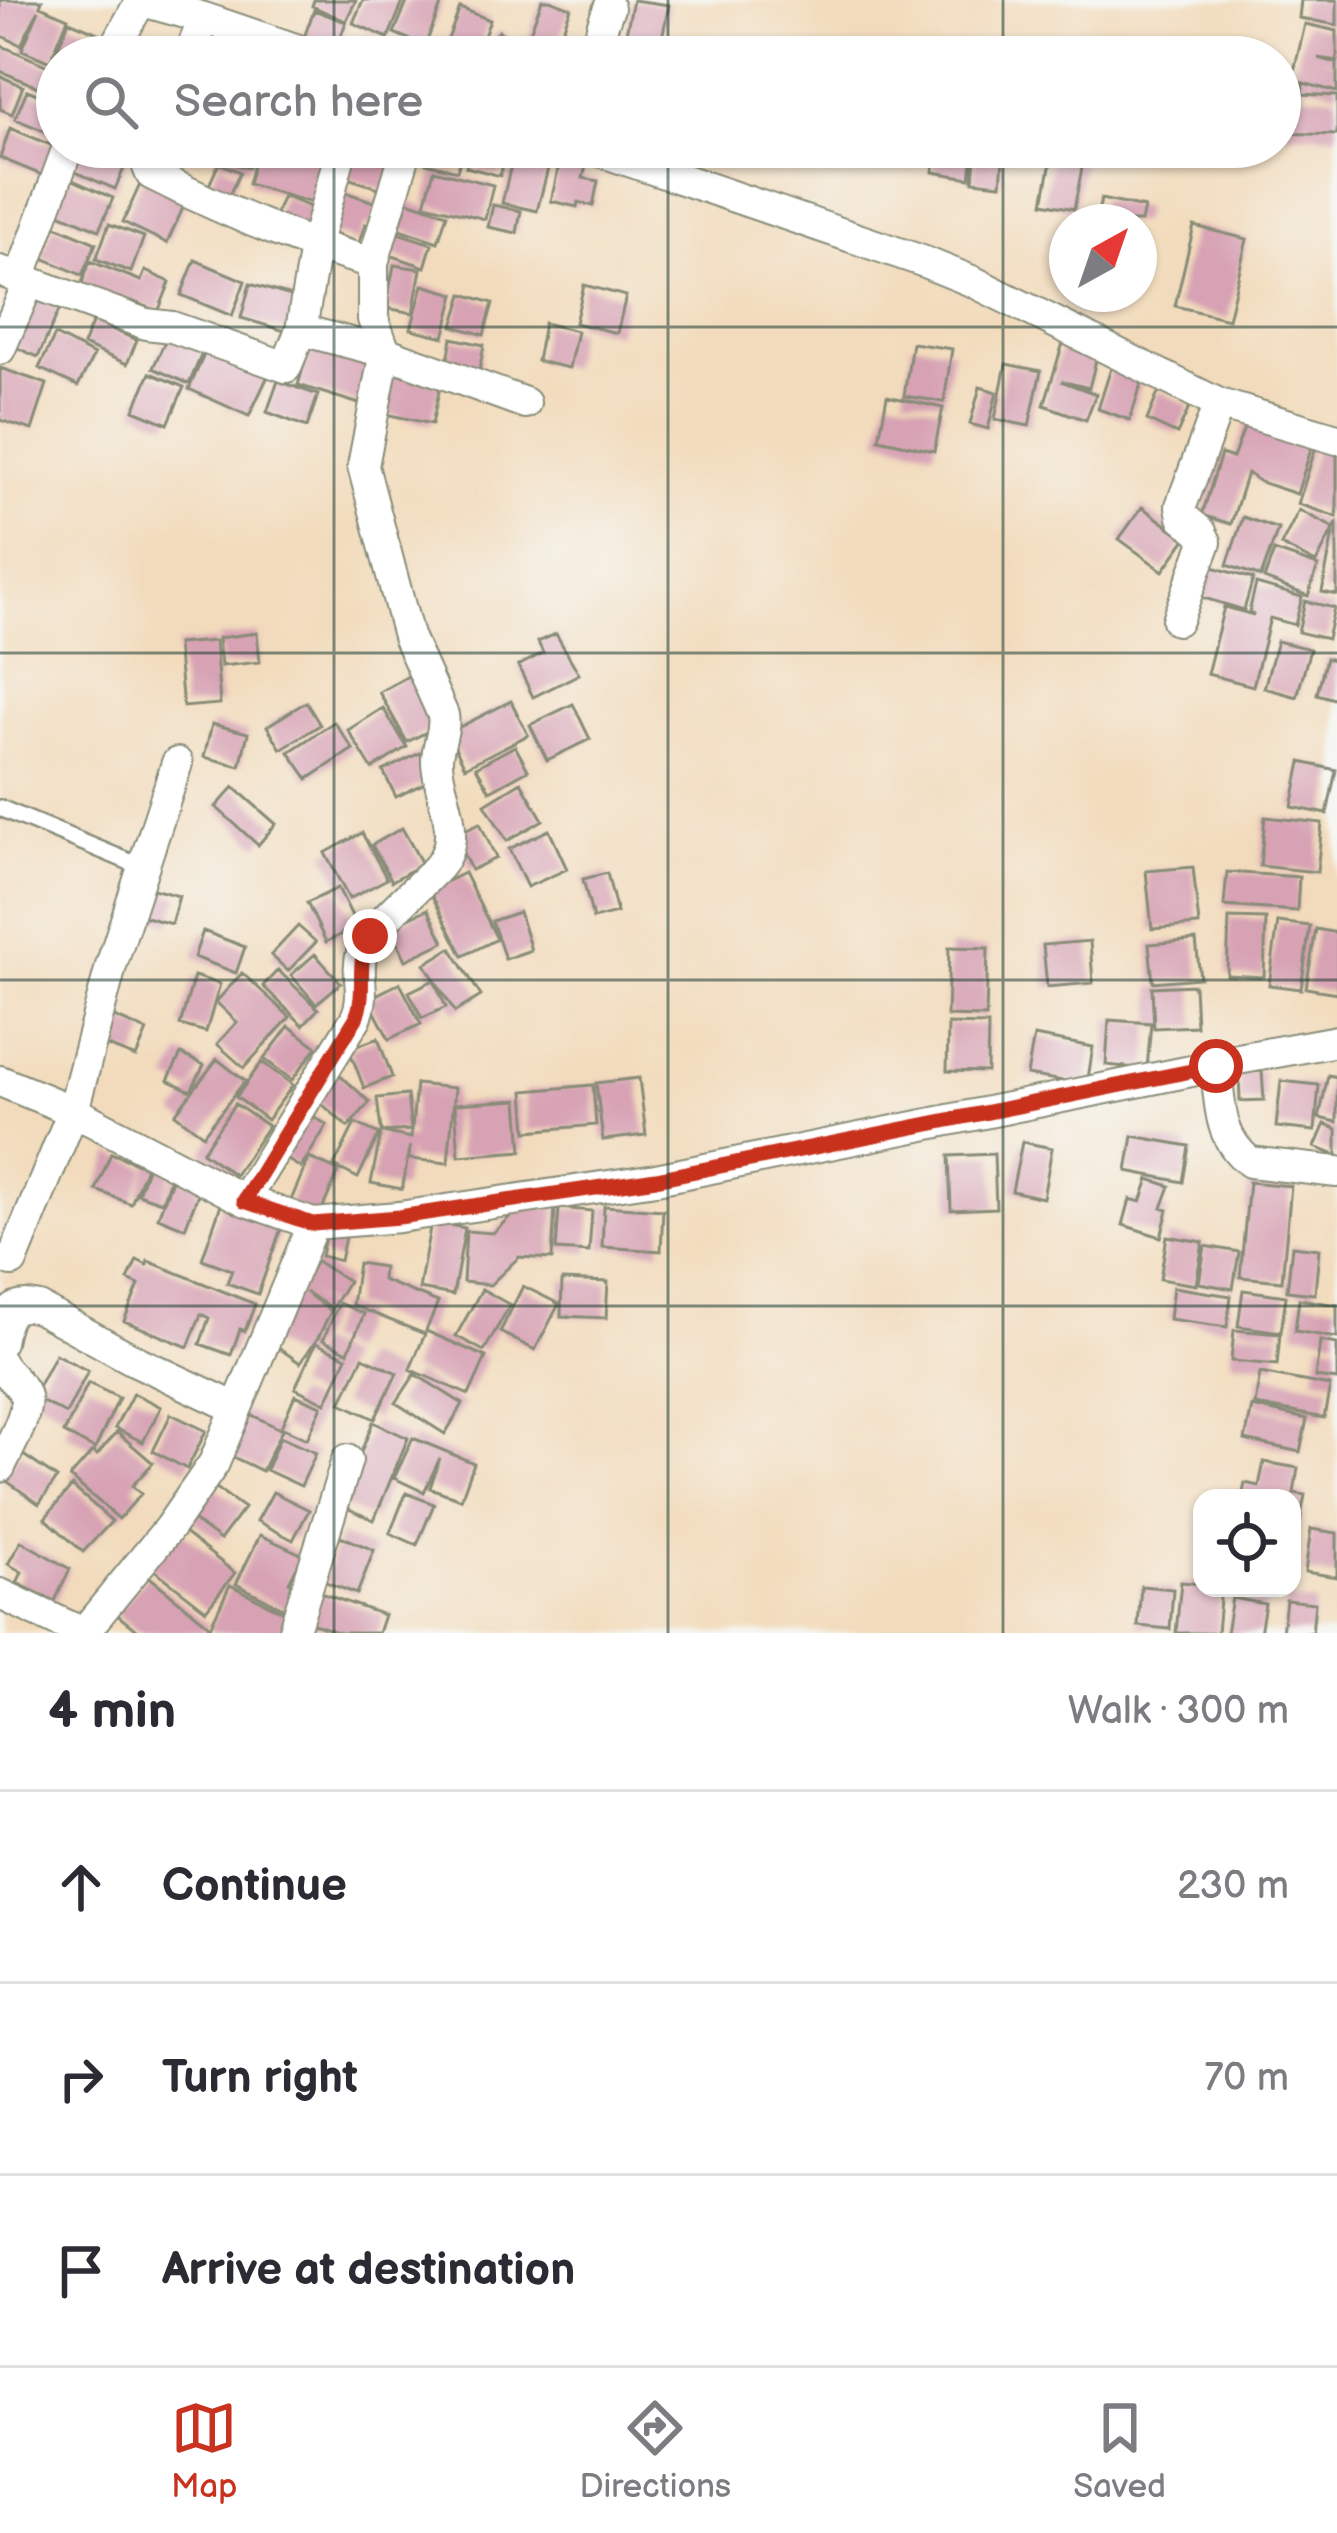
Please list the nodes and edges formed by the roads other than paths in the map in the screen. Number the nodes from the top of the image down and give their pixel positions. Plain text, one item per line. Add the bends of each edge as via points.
1 (140, 0) edge
2 (609, 8) dead end
3 (204, 18) junction
4 (121, 36) edge
5 (197, 36) edge
6 (257, 36) edge
7 (600, 36) edge
8 (60, 168) edge
9 (148, 168) edge
10 (337, 168) edge
11 (400, 168) edge
12 (656, 168) edge
13 (315, 247) junction
14 (373, 263) junction
15 (16, 277) edge
16 (301, 330) junction
17 (0, 350) edge
18 (385, 352) junction
19 (524, 403) dead end
20 (1220, 404) junction
21 (1337, 439) edge
22 (1177, 620) dead end
23 (177, 763) dead end
24 (0, 808) edge
25 (142, 868) junction
26 (1337, 1041) edge
27 (1216, 1066) junction
28 (0, 1081) edge
29 (73, 1111) junction
30 (1337, 1172) edge
31 (244, 1201) junction
32 (313, 1224) junction
33 (12, 1261) dead end
34 (0, 1342) edge
35 (0, 1363) edge
36 (236, 1408) junction
37 (347, 1460) dead end
38 (0, 1467) edge
39 (0, 1594) edge
40 (83, 1633) edge
41 (292, 1633) edge

1 - 3 street
1 - 4 street
2 - 7 street
3 - 5 street
3 - 6 street
8 - 15 street
9 - 13 street
10 - 13 street
11 - 14 street
12 - 20 street via 957,275
13 - 14 street
13 - 16 street
14 - 18 street via 374,319
15 - 16 street via 286,367
15 - 17 street
16 - 18 street
18 - 19 street
18 - 31 street via 363,466 408,636 443,715 436,760 449,808 448,847 365,943 356,1018
20 - 21 street
20 - 22 street via 1181,506 1206,542
23 - 25 street
24 - 25 lane
25 - 29 street
26 - 27 street
27 - 30 street via 1224,1132 1242,1156
27 - 32 street via 656,1179
28 - 29 street
29 - 31 street
29 - 33 street
31 - 32 street
32 - 36 street
34 - 36 street via 15,1307 39,1308
35 - 38 street via 26,1400
36 - 40 street via 198,1490
37 - 41 street
39 - 40 street

